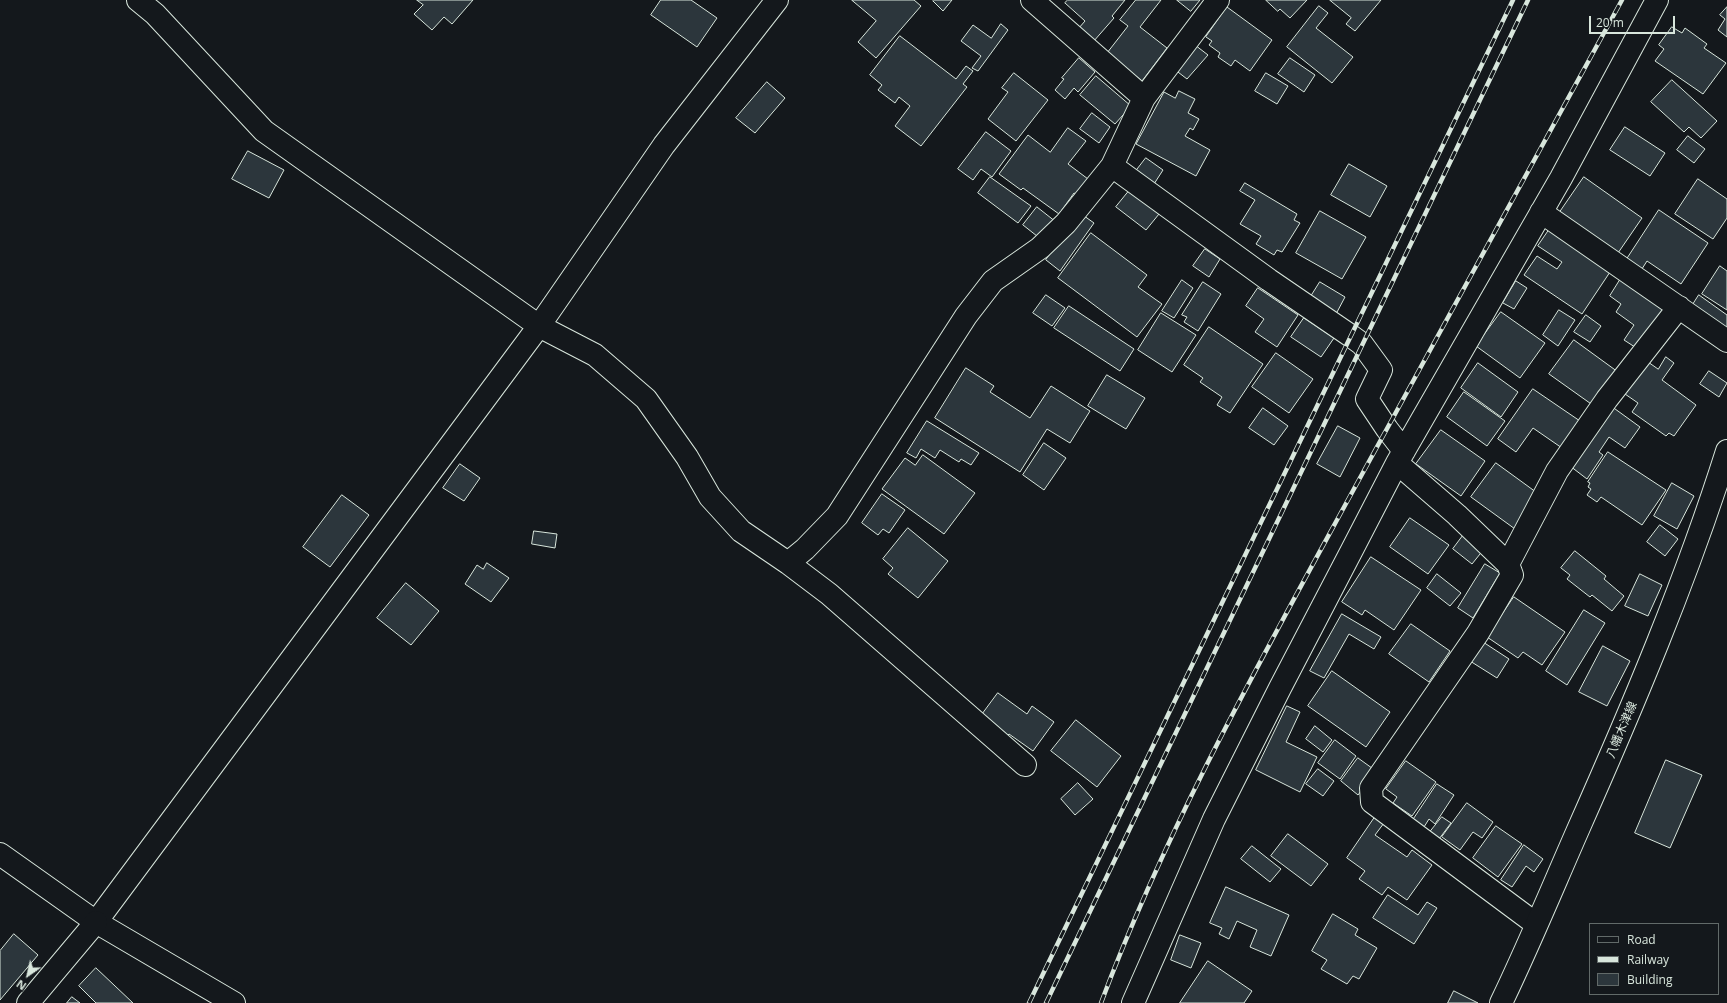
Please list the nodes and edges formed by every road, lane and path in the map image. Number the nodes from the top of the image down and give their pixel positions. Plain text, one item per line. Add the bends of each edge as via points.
1 (138, 0) edge
2 (777, 0) edge
3 (1032, 0) edge
4 (1218, 0) edge
5 (1657, 0) edge
6 (1144, 98) junction
7 (1112, 166) junction
8 (1541, 212) junction
9 (1679, 307) junction
10 (539, 326) junction
11 (1727, 341) edge
12 (1727, 451) edge
13 (1401, 457) junction
14 (788, 563) junction
15 (1508, 564) junction
16 (1025, 765) dead end
17 (0, 854) edge
18 (96, 922) junction
19 (1536, 924) junction
20 (28, 1003) edge
21 (234, 1003) edge
22 (1133, 1003) edge
23 (1501, 1003) edge

1 - 10 street via 156,14 264,131
2 - 10 street via 664,145
3 - 6 street
4 - 6 street
5 - 8 street
6 - 7 street
7 - 13 street via 1362,344 1380,370 1367,399 1387,429
7 - 14 street via 1061,228 1040,248 992,281 966,316 837,516
8 - 9 street
8 - 13 street
9 - 11 street
9 - 15 street via 1607,399 1556,471
10 - 14 street via 595,355 646,399 687,457 710,497 741,532
10 - 18 street
12 - 19 street, 八幡木津線 via 1627,720
13 - 15 street
13 - 22 street via 1214,819
14 - 16 street via 829,594
15 - 19 street via 1512,575 1478,633 1371,788 1372,802
17 - 18 street
18 - 20 street
18 - 21 street
19 - 23 street, 八幡木津線 via 1522,961

